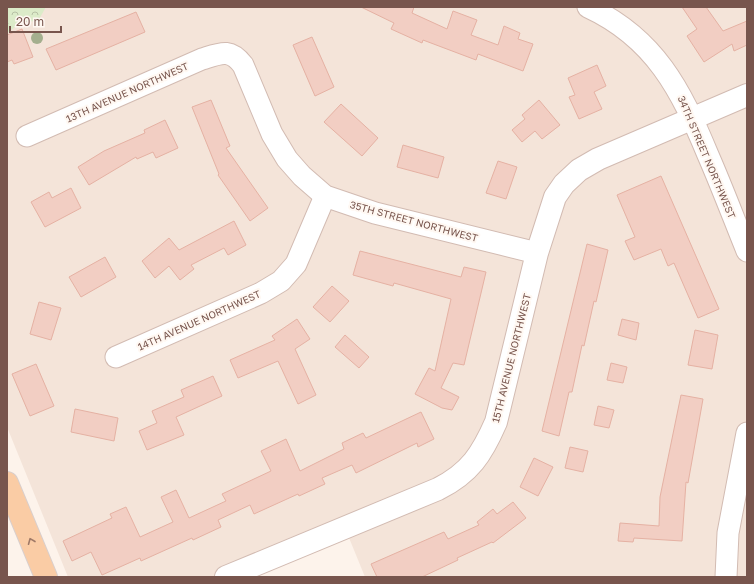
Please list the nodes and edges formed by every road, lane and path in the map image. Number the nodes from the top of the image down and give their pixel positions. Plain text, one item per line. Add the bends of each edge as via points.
1 (588, 7) edge
2 (227, 53) joint
3 (747, 95) edge
4 (693, 119) junction
5 (27, 136) dead end
6 (325, 196) junction
7 (747, 251) edge
8 (537, 253) junction
9 (116, 356) dead end
10 (747, 433) edge
11 (7, 483) edge
12 (46, 577) edge
13 (226, 577) edge
14 (726, 577) edge

1 - 4 street, 34TH STREET NORTHWEST via 628,30 653,53 676,86
2 - 5 street, 13TH AVENUE NORTHWEST via 202,59
2 - 6 street, 35TH STREET NORTHWEST via 235,55 243,65 272,134 287,159
3 - 4 street, 15TH AVENUE NORTHWEST
4 - 7 street, 34TH STREET NORTHWEST
4 - 8 street, 15TH AVENUE NORTHWEST via 598,159 579,170 555,197
6 - 8 street, 35TH STREET NORTHWEST via 375,213
6 - 9 street, 14TH AVENUE NORTHWEST via 296,264 281,281 261,294
8 - 13 street, 15TH AVENUE NORTHWEST via 496,422 477,459 463,474 438,489
10 - 14 street via 728,533
12 -> 11 main road

